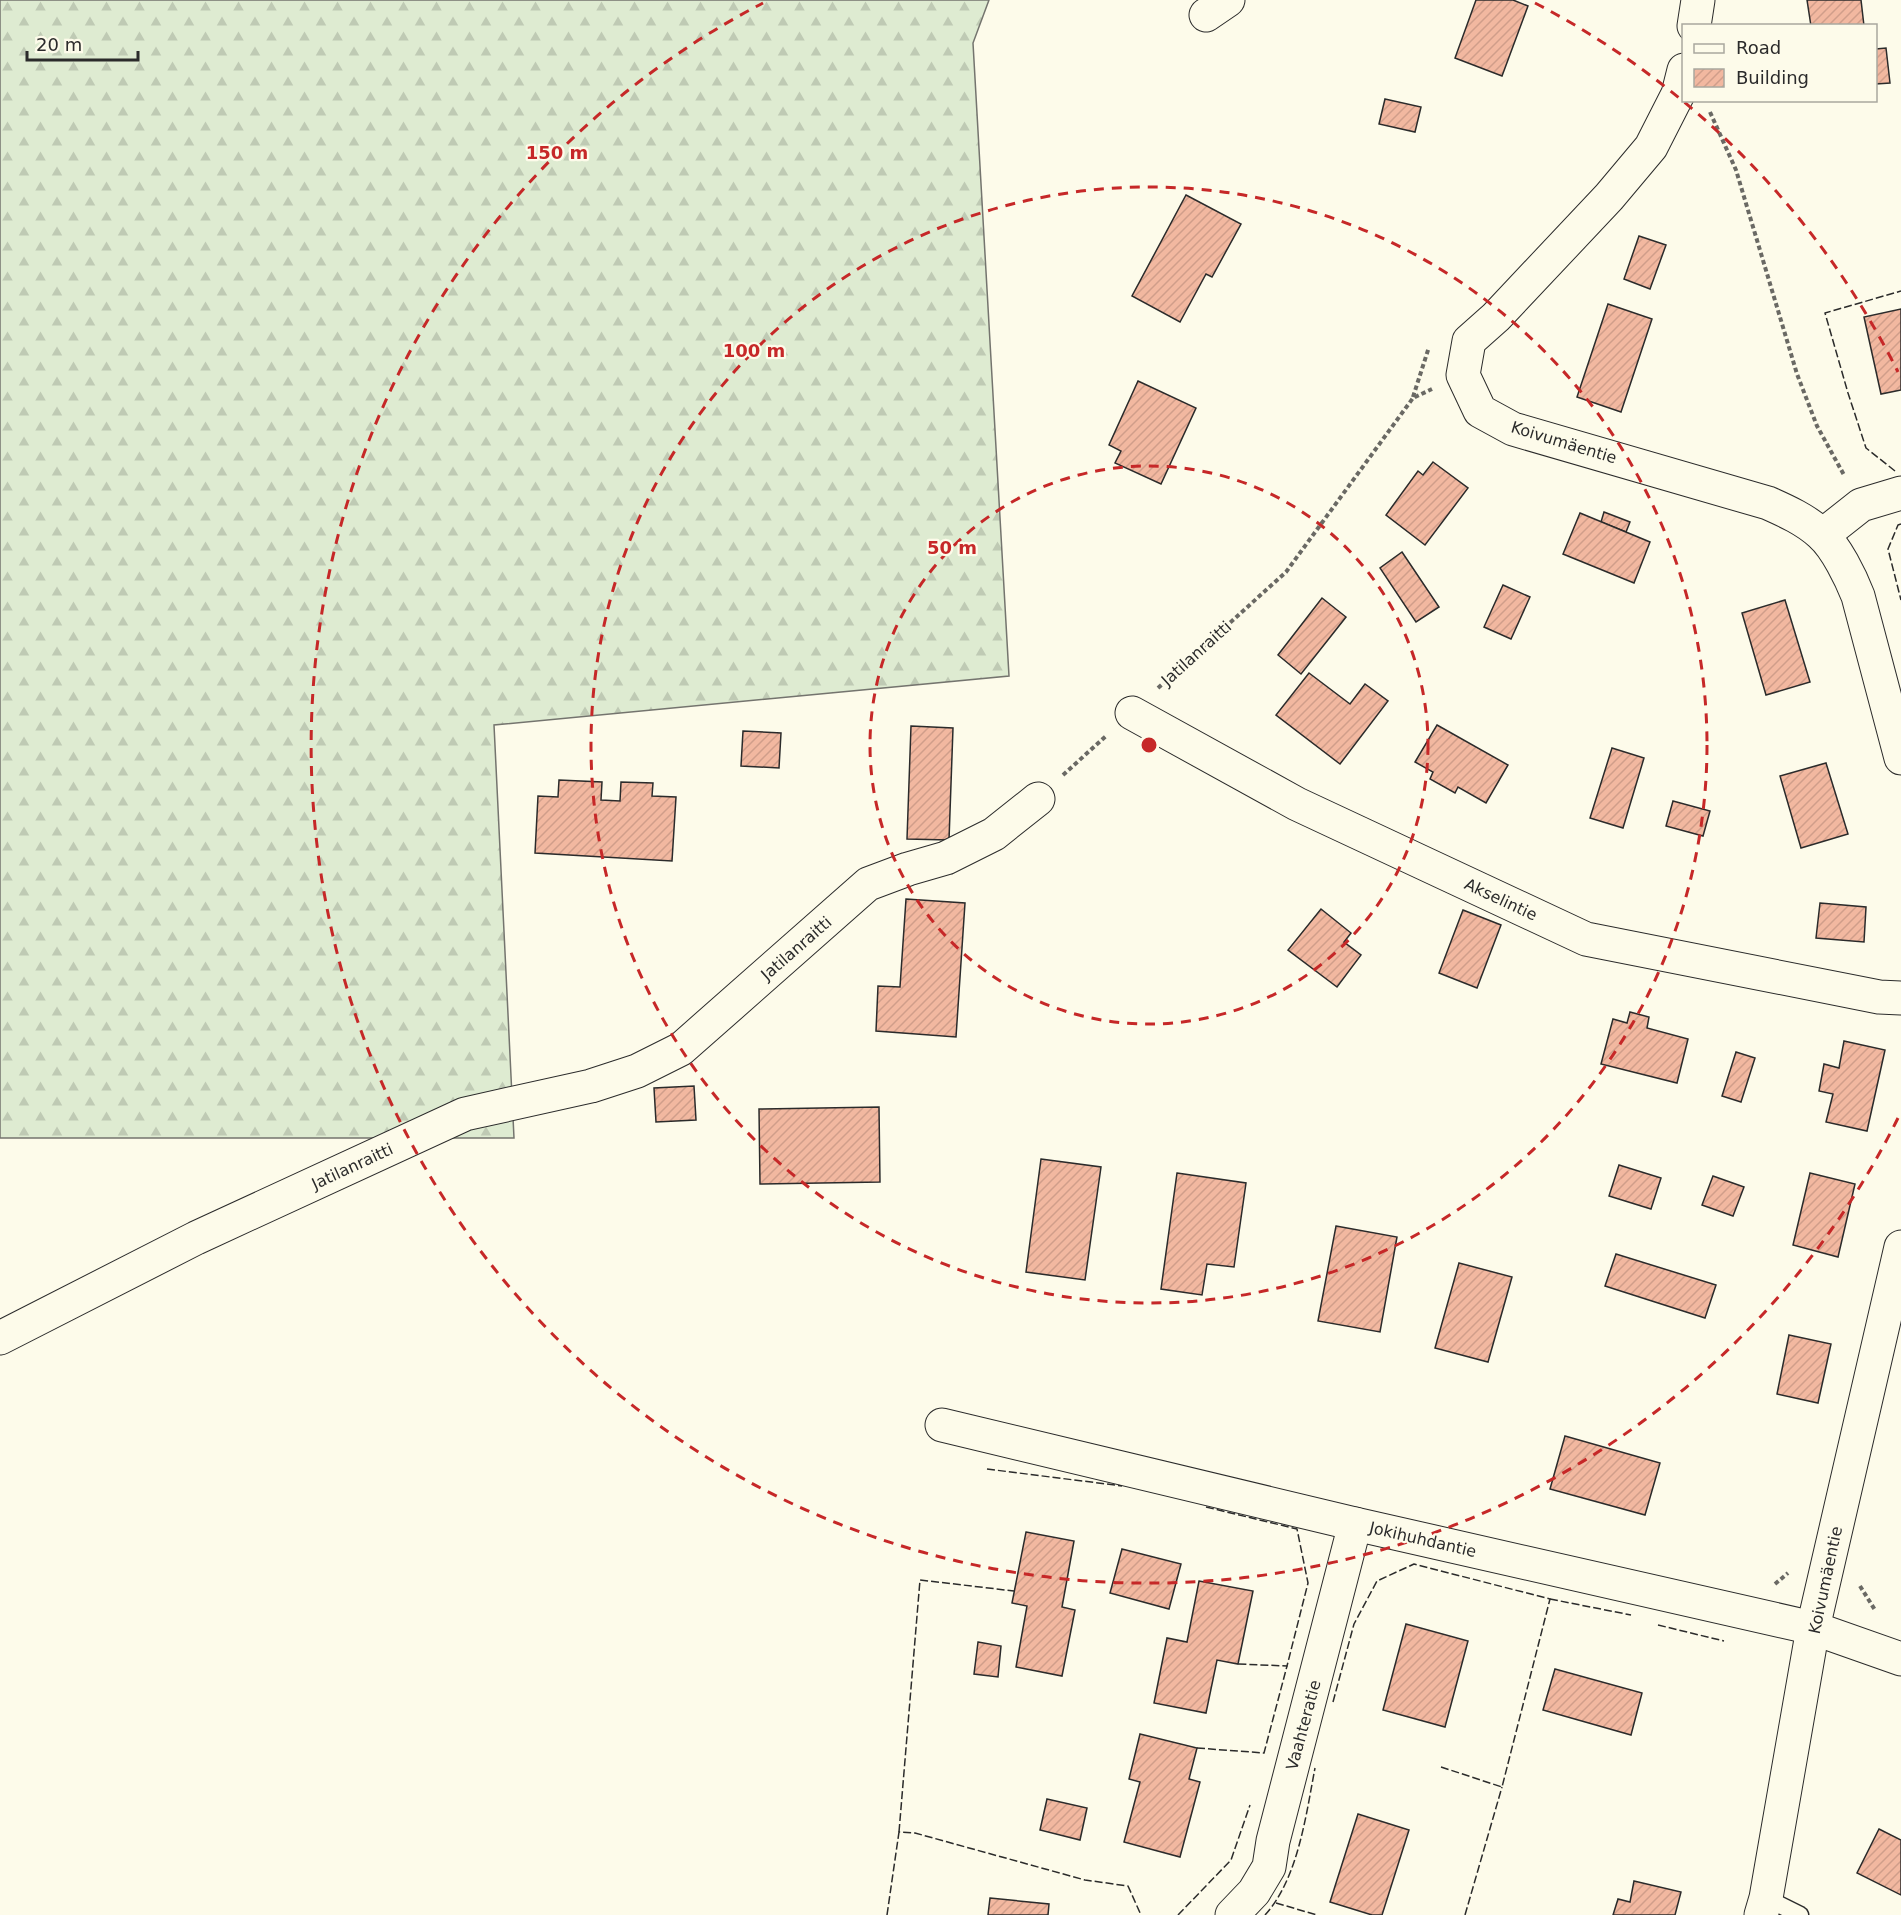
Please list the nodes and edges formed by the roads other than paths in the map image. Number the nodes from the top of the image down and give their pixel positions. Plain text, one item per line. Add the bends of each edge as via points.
1 (1698, 0) edge
2 (1694, 24) edge
3 (1682, 75) edge
4 (1901, 493) edge
5 (1823, 535) junction
6 (1132, 712) road end
7 (1901, 758) edge
8 (1038, 799) road end
9 (1901, 998) edge
10 (1901, 1247) edge
11 (0, 1338) edge
12 (942, 1425) dead end
13 (1355, 1524) junction
14 (1813, 1628) junction
15 (1901, 1659) edge
16 (1763, 1907) edge
17 (1232, 1915) edge
18 (1800, 1915) edge

1 - 2 street
3 - 5 street, Koivumäentie via 1678,94 1651,147 1609,197 1469,341 1463,375 1480,411 1513,429 1768,502
4 - 5 street via 1861,505
5 - 7 street, Koivumäentie via 1858,596
6 - 9 street, Akselintie via 1297,804 1586,939
8 - 11 street, Jatilanraitti via 994,834 946,858 868,884 681,1049 637,1071 591,1086 465,1114 196,1238
10 - 14 street, Koivumäentie
12 - 13 street, Jokihuhdantie
13 - 14 street, Jokihuhdantie
13 - 17 street, Vaahteratie via 1269,1867 1254,1892
14 - 15 street, Jokihuhdantie
14 - 16 street, Koivumäentie
16 - 18 lane

